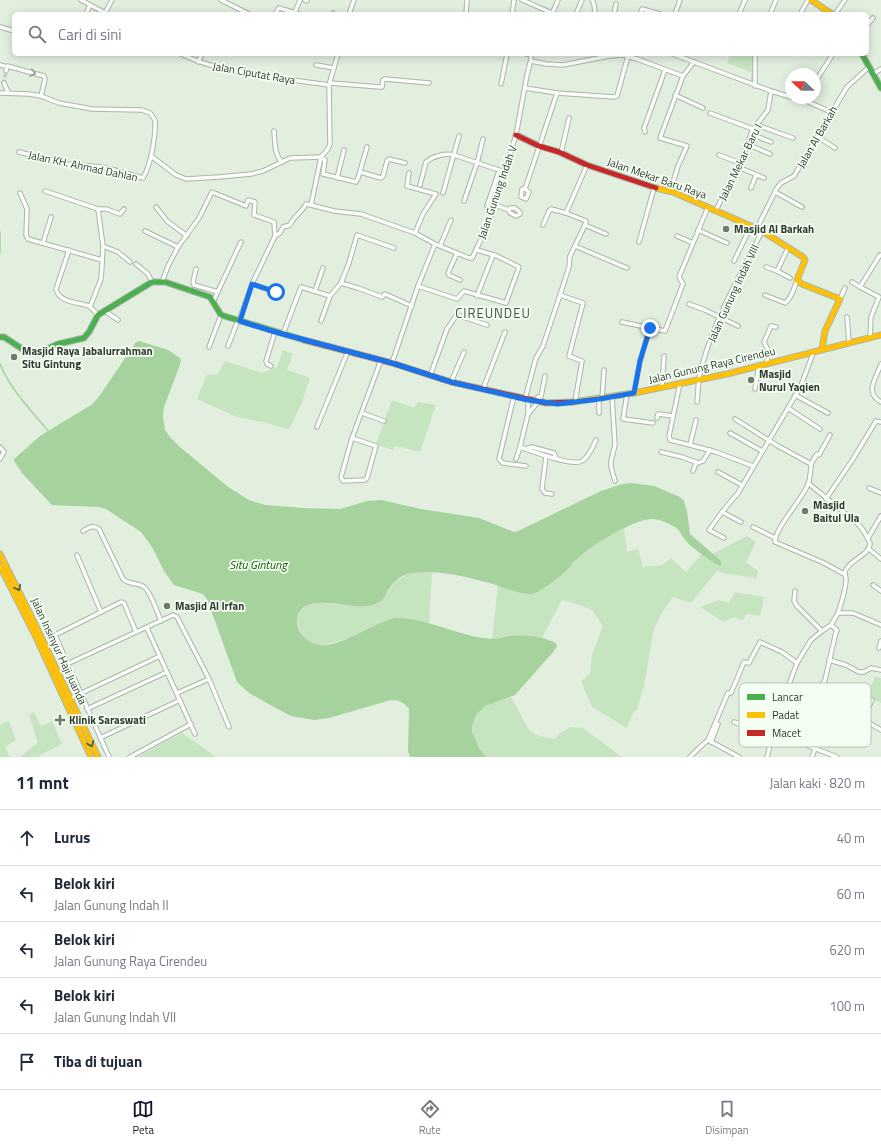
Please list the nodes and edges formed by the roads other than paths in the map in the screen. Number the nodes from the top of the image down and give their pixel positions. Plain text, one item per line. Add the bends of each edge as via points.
1 (81, 0) edge
2 (112, 0) edge
3 (221, 0) edge
4 (300, 0) edge
5 (354, 0) edge
6 (467, 0) edge
7 (514, 0) edge
8 (522, 0) edge
9 (558, 0) edge
10 (582, 0) edge
11 (592, 0) edge
12 (680, 0) edge
13 (745, 0) edge
14 (776, 0) edge
15 (808, 0) edge
16 (811, 0) edge
17 (845, 0) edge
18 (616, 4) dead end
19 (90, 5) junction
20 (87, 12) edge
21 (104, 12) edge
22 (106, 12) edge
23 (245, 12) edge
24 (276, 12) edge
25 (295, 12) joint
26 (350, 12) edge
27 (466, 12) edge
28 (512, 12) edge
29 (550, 12) edge
30 (552, 12) edge
31 (577, 12) edge
32 (595, 12) edge
33 (614, 12) edge
34 (641, 12) edge
35 (653, 12) edge
36 (676, 12) edge
37 (740, 12) edge
38 (771, 12) edge
39 (801, 12) edge
40 (829, 12) edge
41 (836, 12) edge
42 (873, 18) dead end
43 (869, 23) edge
44 (0, 27) edge
45 (12, 30) edge
46 (185, 56) edge
47 (201, 56) edge
48 (337, 56) edge
49 (507, 56) edge
50 (531, 56) edge
51 (604, 56) edge
52 (628, 56) joint
53 (678, 56) edge
54 (755, 56) edge
55 (832, 56) edge
56 (863, 56) edge
57 (531, 61) junction
58 (198, 62) junction
59 (694, 62) junction
60 (316, 65) dead end
61 (869, 67) junction
62 (334, 68) junction
63 (881, 69) edge
64 (665, 70) junction
65 (6, 71) dead end
66 (821, 73) edge
67 (874, 74) junction
68 (683, 76) junction
69 (4, 83) dead end
70 (428, 83) dead end
71 (330, 84) junction
72 (501, 84) dead end
73 (755, 86) junction
74 (525, 88) junction
75 (881, 88) edge
76 (771, 91) junction
77 (8, 92) junction
78 (0, 93) edge
79 (557, 93) junction
80 (675, 95) junction
81 (785, 95) edge
82 (41, 96) junction
83 (815, 104) edge
84 (703, 108) dead end
85 (831, 112) junction
86 (710, 113) dead end
87 (569, 118) dead end
88 (757, 125) junction
89 (754, 129) junction
90 (274, 131) dead end
91 (645, 132) dead end
92 (751, 134) junction
93 (516, 135) junction
94 (460, 136) dead end
95 (818, 137) junction
96 (793, 138) dead end
97 (483, 139) dead end
98 (771, 142) dead end
99 (747, 144) junction
100 (539, 146) junction
101 (367, 147) dead end
102 (835, 148) dead end
103 (344, 150) dead end
104 (18, 152) dead end
105 (561, 153) junction
106 (770, 154) dead end
107 (454, 155) junction
108 (720, 155) dead end
109 (150, 157) junction
110 (321, 157) junction
111 (282, 162) junction
112 (740, 162) junction
113 (405, 163) dead end
114 (477, 163) junction
115 (587, 164) junction
116 (738, 167) junction
117 (499, 171) junction
118 (360, 172) junction
119 (505, 172) junction
120 (409, 173) dead end
121 (756, 175) junction
122 (337, 178) junction
123 (764, 178) dead end
124 (420, 185) dead end
125 (654, 188) junction
126 (751, 188) dead end
127 (525, 190) dead end
128 (45, 191) dead end
129 (670, 192) junction
130 (774, 192) junction
131 (20, 193) dead end
132 (443, 193) dead end
133 (464, 201) dead end
134 (311, 205) junction
135 (495, 205) junction
136 (487, 206) dead end
137 (156, 207) dead end
138 (708, 207) junction
139 (802, 207) dead end
140 (98, 209) junction
141 (124, 209) dead end
142 (509, 210) dead end
143 (716, 210) junction
144 (566, 213) junction
145 (51, 217) dead end
146 (451, 220) dead end
147 (543, 225) dead end
148 (585, 225) junction
149 (751, 226) junction
150 (757, 228) junction
151 (698, 230) junction
152 (145, 231) dead end
153 (762, 231) junction
154 (415, 233) junction
155 (606, 234) dead end
156 (187, 236) junction
157 (275, 236) junction
158 (677, 236) dead end
159 (242, 242) dead end
160 (639, 242) dead end
161 (43, 243) junction
162 (693, 243) junction
163 (727, 243) dead end
164 (435, 244) junction
165 (103, 246) junction
166 (440, 246) junction
167 (575, 246) junction
168 (178, 247) junction
169 (394, 248) dead end
170 (788, 248) junction
171 (69, 250) junction
172 (477, 250) junction
173 (457, 253) junction
174 (493, 255) junction
175 (880, 255) dead end
176 (102, 260) junction
177 (734, 261) dead end
178 (130, 262) dead end
179 (136, 264) dead end
180 (766, 267) dead end
181 (323, 268) dead end
182 (627, 268) dead end
183 (196, 269) dead end
184 (776, 272) junction
185 (790, 278) dead end
186 (460, 280) dead end
187 (796, 280) junction
188 (152, 282) junction
189 (162, 282) junction
190 (852, 282) dead end
191 (341, 283) junction
192 (252, 284) junction
193 (418, 286) junction
194 (860, 286) junction
195 (845, 288) dead end
196 (218, 292) junction
197 (276, 292) dead end
198 (315, 292) junction
199 (560, 295) junction
200 (765, 295) dead end
201 (330, 296) junction
202 (477, 296) junction
203 (880, 296) edge
204 (840, 299) junction
205 (213, 302) junction
206 (689, 304) dead end
207 (412, 306) junction
208 (90, 307) junction
209 (105, 310) junction
210 (98, 315) junction
211 (221, 315) junction
212 (847, 317) dead end
213 (720, 318) junction
214 (118, 320) dead end
215 (239, 321) junction
216 (321, 321) dead end
217 (622, 322) dead end
218 (487, 325) dead end
219 (738, 326) dead end
220 (776, 327) dead end
221 (650, 328) junction
222 (275, 332) junction
223 (505, 332) dead end
224 (283, 334) junction
225 (881, 335) edge
226 (0, 337) edge
227 (870, 338) junction
228 (849, 343) junction
229 (228, 346) dead end
230 (209, 347) dead end
231 (822, 349) junction
232 (348, 351) junction
233 (814, 351) junction
234 (464, 352) dead end
235 (664, 356) dead end
236 (381, 360) junction
237 (392, 363) junction
238 (767, 363) junction
239 (881, 364) edge
240 (759, 365) junction
241 (271, 366) dead end
242 (604, 370) dead end
243 (430, 376) junction
244 (545, 376) dead end
245 (699, 379) junction
246 (451, 382) junction
247 (680, 383) junction
248 (662, 387) junction
249 (483, 389) junction
250 (755, 389) dead end
251 (634, 393) junction
252 (626, 394) junction
253 (514, 396) junction
254 (795, 396) junction
255 (612, 397) junction
256 (601, 399) junction
257 (527, 400) junction
258 (536, 401) junction
259 (575, 402) junction
260 (697, 402) dead end
261 (881, 402) edge
262 (788, 408) junction
263 (599, 412) dead end
264 (828, 412) dead end
265 (362, 413) junction
266 (528, 414) junction
267 (673, 416) junction
268 (657, 418) dead end
269 (696, 420) dead end
270 (735, 420) dead end
271 (384, 422) dead end
272 (881, 422) edge
273 (653, 423) dead end
274 (317, 427) dead end
275 (820, 429) dead end
276 (730, 434) dead end
277 (830, 435) dead end
278 (352, 438) junction
279 (596, 440) dead end
280 (769, 440) junction
281 (690, 445) junction
282 (0, 447) edge
283 (520, 447) junction
284 (525, 449) junction
285 (710, 450) junction
286 (762, 451) junction
287 (661, 452) dead end
288 (546, 456) junction
289 (556, 458) junction
290 (0, 459) edge
291 (516, 459) dead end
292 (696, 463) junction
293 (811, 464) junction
294 (526, 466) dead end
295 (753, 466) junction
296 (693, 470) dead end
297 (718, 472) dead end
298 (615, 481) dead end
299 (808, 483) junction
300 (742, 485) junction
301 (869, 488) dead end
302 (881, 493) edge
303 (552, 494) dead end
304 (826, 499) junction
305 (722, 512) junction
306 (881, 516) edge
307 (741, 522) dead end
308 (753, 527) dead end
309 (83, 531) dead end
310 (724, 538) dead end
311 (775, 538) junction
312 (868, 538) junction
313 (869, 550) junction
314 (0, 554) edge
315 (77, 555) dead end
316 (881, 559) edge
317 (0, 566) edge
318 (844, 574) junction
319 (873, 585) dead end
320 (881, 590) edge
321 (795, 591) dead end
322 (101, 612) junction
323 (838, 614) junction
324 (161, 621) junction
325 (831, 625) junction
326 (881, 625) edge
327 (147, 628) junction
328 (822, 631) junction
329 (136, 632) junction
330 (881, 641) edge
331 (879, 648) dead end
332 (160, 656) junction
333 (829, 660) junction
334 (797, 663) junction
335 (67, 664) junction
336 (881, 670) edge
337 (167, 672) junction
338 (209, 679) junction
339 (790, 683) edge
340 (823, 683) edge
341 (177, 693) junction
342 (80, 694) junction
343 (68, 700) junction
344 (180, 700) junction
345 (87, 709) junction
346 (734, 722) dead end
347 (191, 724) junction
348 (718, 724) dead end
349 (739, 724) edge
350 (871, 724) edge
351 (229, 727) dead end
352 (881, 730) edge
353 (195, 734) dead end
354 (100, 738) junction
355 (709, 741) junction
356 (770, 747) edge
357 (810, 747) edge
358 (815, 749) junction
359 (91, 757) edge
360 (98, 757) edge
361 (109, 757) edge
362 (130, 757) edge
363 (690, 757) edge
364 (739, 757) edge
365 (767, 757) edge
366 (812, 757) edge
367 (837, 757) edge

1 - 19 street
2 - 22 street
3 - 23 street
4 - 25 street
5 - 26 street
6 - 27 street
7 - 28 street
8 - 29 street
9 - 30 street
10 - 31 street
11 - 32 street
12 - 36 street
13 - 37 street
14 - 38 street
15 - 39 street
16 - 40 main road
17 - 41 street
18 - 33 street
19 - 20 street
19 - 21 street
24 - 25 street via 279,8
34 - 35 street via 642,9
42 - 43 street
44 - 45 street
46 - 58 street, Jalan Ciputat Raya
47 - 58 street
48 - 62 street
49 - 72 street
50 - 57 street, Jalan Gunung Indah V
51 - 57 street via 563,65
52 - 64 street
52 - 79 street via 617,96
53 - 59 street
54 - 73 street
55 - 66 street
56 - 61 main road
57 - 74 street, Jalan Gunung Indah V
58 - 71 street, Jalan Ciputat Raya via 220,69
59 - 68 street
59 - 73 street
60 - 62 street
61 - 67 main road
61 - 85 street, Jalan Al Barkah via 847,87
62 - 71 street
63 - 67 street
64 - 68 street
64 - 91 street via 644,128
65 -> 82 street via 6,66 44,76
67 - 75 main road
68 - 80 street
69 - 77 street
70 - 71 street, Jalan Ciputat Raya via 385,79 382,87
71 - 110 street via 330,144
73 - 76 street
74 - 79 street
74 - 93 street, Jalan Gunung Indah V
76 - 81 street
76 - 88 street, Jalan Mekar Baru I via 768,110
77 - 78 street, Jalan KH. Ahmad Dahlan
77 - 82 street, Jalan KH. Ahmad Dahlan
79 - 100 street
80 - 84 street
80 - 129 street via 660,138 687,146
82 - 109 street, Jalan KH. Ahmad Dahlan via 84,108 133,109 150,113 156,124
83 - 85 street
85 - 95 street, Jalan Al Barkah
86 - 89 street
87 - 105 street
88 - 89 street, Jalan Mekar Baru I
88 - 96 street
89 - 92 street, Jalan Mekar Baru I
90 - 111 street via 275,150
92 - 98 street
92 - 99 street, Jalan Mekar Baru I
93 - 100 main road, Jalan Mekar Baru Raya
93 - 119 street, Jalan Gunung Indah V
94 - 107 street
95 - 102 street
95 - 130 street, Jalan Al Barkah via 794,176 781,183
97 - 114 street
99 - 106 street
99 - 112 street, Jalan Mekar Baru I
100 - 105 main road, Jalan Mekar Baru Raya
100 - 127 street
101 - 118 street
103 - 122 street
104 - 109 street, Jalan KH. Ahmad Dahlan via 143,178
105 - 115 main road, Jalan Mekar Baru Raya
107 - 114 street
107 - 124 street via 442,155 428,160
107 - 132 street
108 - 112 street
109 - 111 street via 186,179 251,174
110 - 111 street via 290,158
110 - 122 street via 325,160 323,174
110 - 134 street
112 - 116 street, Jalan Mekar Baru I
113 - 118 street via 387,160 381,178
114 - 117 street
114 - 133 street
115 - 125 main road, Jalan Mekar Baru Raya
115 - 144 street
116 - 121 street
116 - 143 street, Jalan Mekar Baru I
117 - 119 street
117 - 136 street
118 - 122 street via 356,182
119 - 135 street, Jalan Gunung Indah V
120 - 154 street via 407,186 436,194
121 - 123 street
121 - 126 street
125 - 129 main road, Jalan Mekar Baru Raya
125 - 160 street
128 - 140 street
129 - 138 main road, Jalan Mekar Baru Raya
130 - 139 street
130 - 150 street, Jalan Al Barkah
131 - 161 street via 27,209 26,237
134 - 154 street, Jalan Gunung Indah V via 361,214
134 - 157 street via 306,204 303,210 293,217 290,225 283,227
135 - 142 street
135 - 172 street, Jalan Gunung Indah V
137 - 156 street via 167,221
138 - 143 main road, Jalan Mekar Baru Raya
138 - 151 street
140 - 141 street via 120,214
140 - 165 street
143 - 149 main road, Jalan Mekar Baru Raya
144 - 147 street via 550,209
144 - 148 street via 586,221
145 - 161 street
146 - 166 street
148 - 155 street
148 - 167 street
149 - 150 main road, Jalan Mekar Baru Raya
149 - 177 street
150 - 153 main road, Jalan Mekar Baru Raya
151 - 162 street
151 - 163 street
152 - 168 street
153 - 170 main road, Jalan Mekar Baru Raya
153 - 213 street, Jalan Gunung Indah VIII
154 - 164 street, Jalan Gunung Indah V
156 - 157 street via 199,218 210,193 214,192 243,206 246,206 249,200 255,202 254,215 274,222
156 - 168 street
157 - 192 street
158 - 162 street
159 - 196 street
161 - 171 street
162 - 221 street via 679,277 683,284 665,331
164 - 166 street, Jalan Gunung Indah V
164 - 193 street
165 - 176 street
165 - 178 street via 118,252
166 - 173 street, Jalan Gunung Indah V
167 - 182 street
167 - 199 street
168 - 189 street
169 - 191 street via 358,234
170 - 184 street
170 - 187 main road, Jalan Mekar Baru Raya via 805,259
171 - 176 street
171 - 208 street via 56,290 67,300
172 - 173 street, Jalan Gunung Indah V via 471,258
172 - 174 street
173 - 186 street via 448,273
174 - 202 street
174 - 202 street via 519,267 507,302
175 - 194 street
176 - 208 street via 101,279
179 - 188 street via 148,274
180 - 184 street
181 - 198 street
183 - 196 street via 194,285
184 - 185 street
187 - 200 street via 791,296 785,303
187 - 204 main road
188 - 189 main road
188 - 209 main road
189 - 205 main road via 206,295
190 - 194 street
191 - 201 street
191 - 207 street via 382,297 385,294
192 - 197 street
192 - 215 street
193 - 202 street via 456,299 464,291
193 - 207 street
194 - 203 street
195 - 204 street
196 - 205 street
198 - 201 street
198 - 224 street via 300,288
199 - 257 street via 543,346 536,358
199 - 259 street via 583,303 569,356 582,361
201 - 216 street
203 - 227 street via 871,317
204 - 231 main road via 825,331
205 - 211 main road
206 - 213 street
207 - 237 street
208 - 210 street
209 - 210 main road
209 - 214 street
210 - 226 main road via 84,338 58,344 40,352 28,352
211 - 215 main road, Jalan Gunung Raya Cirendeu
211 - 230 street
212 - 228 street
213 - 219 street
213 - 245 street, Jalan Gunung Indah VIII via 708,346
215 - 222 main road, Jalan Gunung Raya Cirendeu
215 - 229 street
217 - 221 street
218 - 243 street via 456,316 447,329
220 - 238 street via 771,326 764,342 768,349
221 - 251 street
222 - 224 main road, Jalan Gunung Raya Cirendeu
222 - 241 street via 266,361
223 - 249 street
224 - 232 main road, Jalan Gunung Raya Cirendeu
225 - 227 main road, Jalan Gunung Raya Cirendeu
227 - 228 main road, Jalan Gunung Raya Cirendeu
228 - 231 main road, Jalan Gunung Raya Cirendeu
231 - 233 main road, Jalan Gunung Raya Cirendeu
232 - 236 main road, Jalan Gunung Raya Cirendeu
232 - 274 street
233 - 238 main road, Jalan Gunung Raya Cirendeu
233 - 254 street
234 - 246 street
235 - 248 street
236 - 237 main road, Jalan Gunung Raya Cirendeu
236 - 265 street
237 - 243 main road, Jalan Gunung Raya Cirendeu
238 - 240 main road, Jalan Gunung Raya Cirendeu
239 - 261 street via 872,391 876,400
240 - 245 main road, Jalan Gunung Raya Cirendeu
240 - 250 street
242 - 256 street
243 - 246 main road, Jalan Gunung Raya Cirendeu
244 - 258 street via 541,396
245 - 247 main road, Jalan Gunung Raya Cirendeu
245 - 260 street, Jalan Gunung Indah VIII
246 - 249 main road, Jalan Gunung Raya Cirendeu
247 - 248 main road, Jalan Gunung Raya Cirendeu
247 - 267 street
248 - 251 main road, Jalan Gunung Raya Cirendeu
249 - 253 main road, Jalan Gunung Raya Cirendeu
251 - 252 main road, Jalan Gunung Raya Cirendeu
252 - 255 main road, Jalan Gunung Raya Cirendeu
252 - 273 street via 623,419
253 - 257 main road, Jalan Gunung Raya Cirendeu
253 - 294 street via 499,459 503,463
254 - 262 street
254 - 264 street
255 - 256 main road, Jalan Gunung Raya Cirendeu
255 - 298 street via 615,445 611,468
256 - 259 main road, Jalan Gunung Raya Cirendeu
256 - 263 street
257 - 258 main road, Jalan Gunung Raya Cirendeu
257 - 266 street
258 - 259 main road, Jalan Gunung Raya Cirendeu via 558,404
258 - 266 street
262 - 275 street
262 - 280 street
265 - 271 street
265 - 278 street
266 - 283 street
267 - 268 street via 658,414
267 - 281 street via 668,436 670,440
269 - 281 street
270 - 280 street
272 - 304 street via 877,420
276 - 286 street
277 - 293 street
278 - 278 street via 376,446 368,476 364,480 343,481 341,479
279 - 289 street via 582,461
280 - 286 street
280 - 293 street
281 - 285 street
282 - 290 street via 4,452
283 - 284 street
283 - 291 street
284 - 288 street
284 - 289 street via 532,447 554,453
285 - 292 street via 702,461
285 - 295 street
286 - 295 street
287 - 292 street via 682,456
288 - 289 street
288 - 303 street via 542,489 545,493
292 - 296 street
293 - 299 street
295 - 300 street
297 - 300 street
299 - 304 street
299 - 311 street
300 - 305 street
301 - 302 street
304 - 312 street via 857,523
305 - 307 street
305 - 310 street via 709,530
306 - 312 street
308 - 311 street
309 - 324 street via 90,527 99,529 124,579 127,583 144,587
311 - 318 street via 775,542
312 - 313 street
313 - 316 street
313 - 318 street via 851,563
314 -> 343 main road, Jalan Insinyur Haji Juanda via 34,622
315 - 322 street
317 - 343 main road, Jalan Insinyur Haji Juanda
318 - 323 street via 846,580
319 - 320 street
321 - 328 street via 794,601 797,606
322 - 329 street via 121,602 124,603
322 - 335 street via 55,636
323 - 325 street
323 - 326 street via 853,613
324 - 327 street
324 - 338 street via 177,617
325 - 328 street
325 - 333 street via 837,630
327 - 329 street
327 - 332 street
328 - 334 street via 808,644
329 - 335 street
330 - 331 street
332 - 337 street
332 - 342 street
333 - 336 street via 864,672 871,668
333 - 340 street
334 - 339 street
334 - 355 street via 782,652 760,642 749,663 744,662 731,693 728,693
335 - 342 street
337 - 341 street
337 - 345 street
338 - 341 street
338 - 351 street
341 - 344 street
342 - 343 street
342 - 345 street
343 - 359 main road, Jalan Insinyur Haji Juanda
343 -> 360 main road, Jalan Insinyur Haji Juanda
344 - 347 street
344 - 354 street
345 - 354 street
346 - 349 street
347 - 353 street
347 - 362 street
348 - 355 street
350 - 352 street
354 - 361 street
355 - 363 street
355 - 364 street
356 - 365 street
357 - 358 street
358 - 366 street
358 - 367 street

